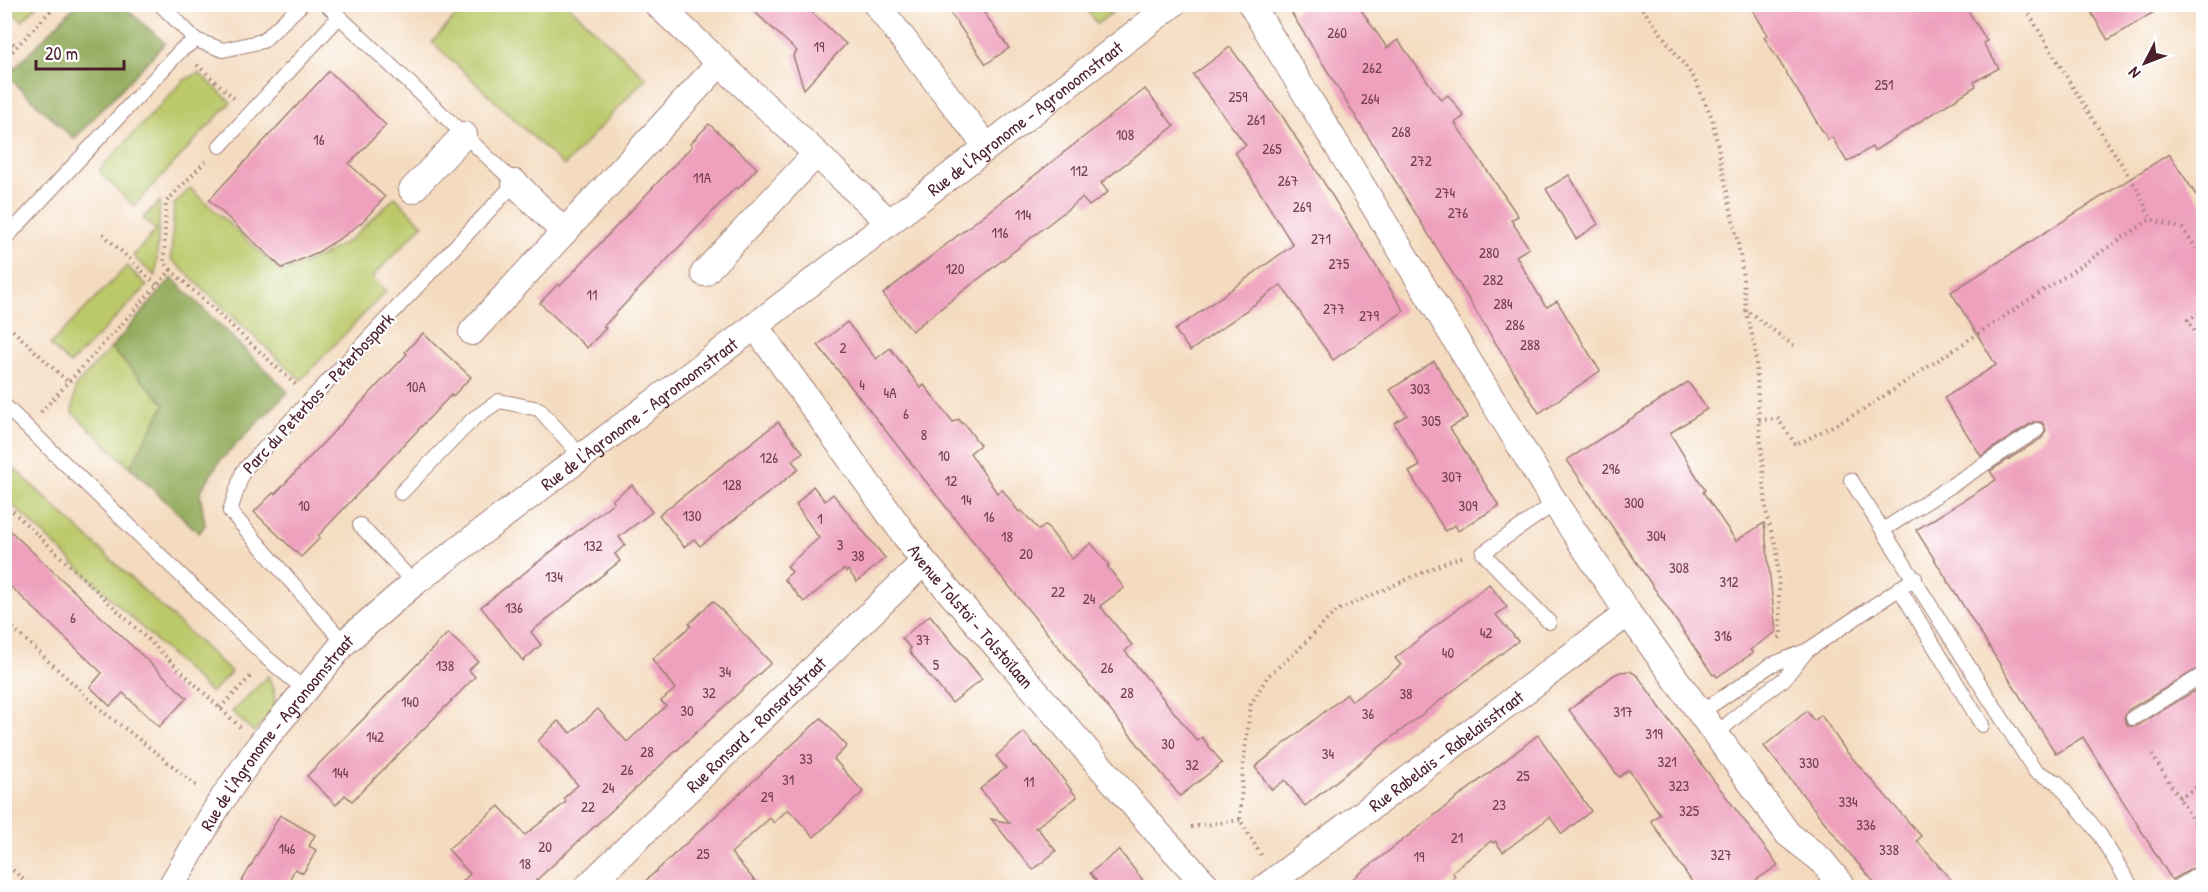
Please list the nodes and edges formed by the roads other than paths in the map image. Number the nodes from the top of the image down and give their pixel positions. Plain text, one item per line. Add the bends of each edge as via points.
1 (160, 4) edge
2 (302, 4) edge
3 (326, 4) edge
4 (657, 4) edge
5 (876, 4) edge
6 (1173, 4) edge
7 (1251, 4) edge
8 (339, 17) junction
9 (196, 40) junction
10 (720, 63) junction
11 (464, 135) junction
12 (220, 146) road end
13 (987, 147) junction
14 (816, 154) junction
15 (515, 183) junction
16 (412, 190) dead end
17 (889, 222) junction
18 (564, 232) junction
19 (4, 240) edge
20 (705, 273) dead end
21 (755, 327) junction
22 (472, 332) dead end
23 (4, 405) edge
24 (2037, 429) dead end
25 (582, 457) junction
26 (1851, 480) dead end
27 (401, 493) dead end
28 (1555, 503) junction
29 (360, 525) dead end
30 (1883, 530) junction
31 (924, 562) junction
32 (1915, 578) junction
33 (414, 583) junction
34 (1899, 588) junction
35 (1628, 613) junction
36 (1550, 622) dead end
37 (344, 643) junction
38 (1808, 650) junction
39 (2204, 674) edge
40 (304, 689) junction
41 (1700, 713) junction
42 (2133, 718) dead end
43 (1982, 725) dead end
44 (1715, 735) junction
45 (2204, 871) edge
46 (1269, 883) edge
47 (170, 888) edge
48 (586, 888) edge
49 (1209, 888) edge
50 (1844, 888) edge
51 (2132, 888) edge
52 (2177, 888) edge

1 - 9 lane
2 - 9 lane via 264,40 223,50
3 - 8 lane
4 - 10 street
5 - 13 street
6 - 13 street, Rue de l'Agronome - Agronoomstraat
7 - 28 street
8 - 11 lane
8 - 12 lane
9 - 19 lane via 181,50
10 - 14 street
10 - 18 street
11 - 15 lane
11 - 16 street
13 - 17 street, Rue de l'Agronome - Agronoomstraat
14 - 17 street
14 - 20 street
15 - 18 street
15 - 37 lane, Parc du Peterbos - Peterbospark via 243,471 230,511
17 - 21 street, Rue de l'Agronome - Agronoomstraat
18 - 22 street
21 - 25 street, Rue de l'Agronome - Agronoomstraat
21 - 31 street, Avenue Tolstoï - Tolstoïlaan
23 - 40 lane
24 - 30 lane
25 - 27 lane via 539,409 499,401 473,418
25 - 33 street, Rue de l'Agronome - Agronoomstraat
26 - 30 lane
28 - 35 street
28 - 36 lane via 1483,553
29 - 33 lane
30 - 32 lane
31 - 48 street, Rue Ronsard - Ronsardstraat
31 - 49 street, Avenue Tolstoï - Tolstoïlaan
32 - 34 lane
32 - 51 lane via 2035,771 2064,790 2098,832
33 - 37 street, Rue de l'Agronome - Agronoomstraat
34 - 38 lane
34 - 43 lane
35 - 41 street
35 - 46 street, Rue Rabelais - Rabelaisstraat
37 - 40 street, Rue de l'Agronome - Agronoomstraat
38 - 41 lane via 1771,665
38 - 44 lane via 1783,680
39 - 42 lane
40 - 47 street, Rue de l'Agronome - Agronoomstraat via 219,804
41 - 44 street
44 - 50 street via 1788,834 1820,859
45 - 52 lane

